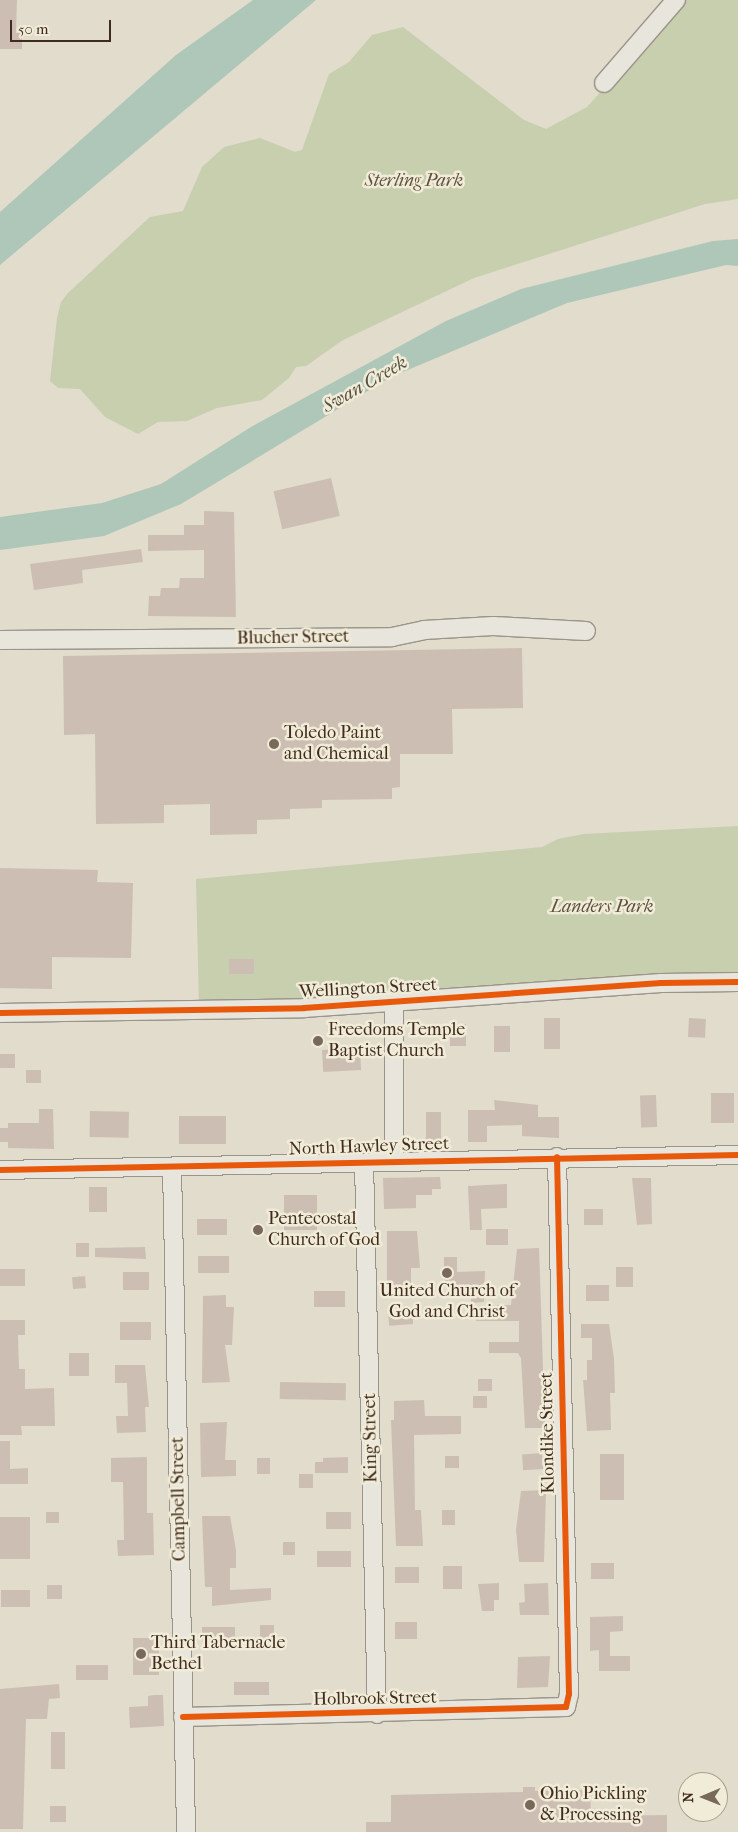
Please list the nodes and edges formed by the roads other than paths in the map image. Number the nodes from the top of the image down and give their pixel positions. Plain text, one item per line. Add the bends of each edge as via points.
1 (676, 0) edge
2 (604, 83) dead end
3 (586, 631) dead end
4 (0, 640) edge
5 (738, 982) edge
6 (394, 1004) junction
7 (0, 1012) edge
8 (738, 1155) edge
9 (557, 1158) junction
10 (394, 1162) junction
11 (364, 1163) junction
12 (172, 1167) junction
13 (0, 1170) edge
14 (566, 1708) joint
15 (377, 1714) junction
16 (183, 1717) junction
17 (186, 1832) edge

1 - 2 street
3 - 4 street, Blucher Street via 493,626 424,630 392,637
5 - 6 street, Wellington Street via 661,983
6 - 7 street, Wellington Street via 194,1012
6 - 10 street
8 - 9 street, North Hawley Street
9 - 10 street, North Hawley Street
9 - 14 street, Klondike Street via 569,1694
10 - 11 street, North Hawley Street
11 - 12 street, North Hawley Street
11 - 15 street, King Street
12 - 13 street, North Hawley Street
12 - 16 street, Campbell Street
14 - 15 street, Holbrook Street
15 - 16 street, Holbrook Street
16 - 17 street, Campbell Street

